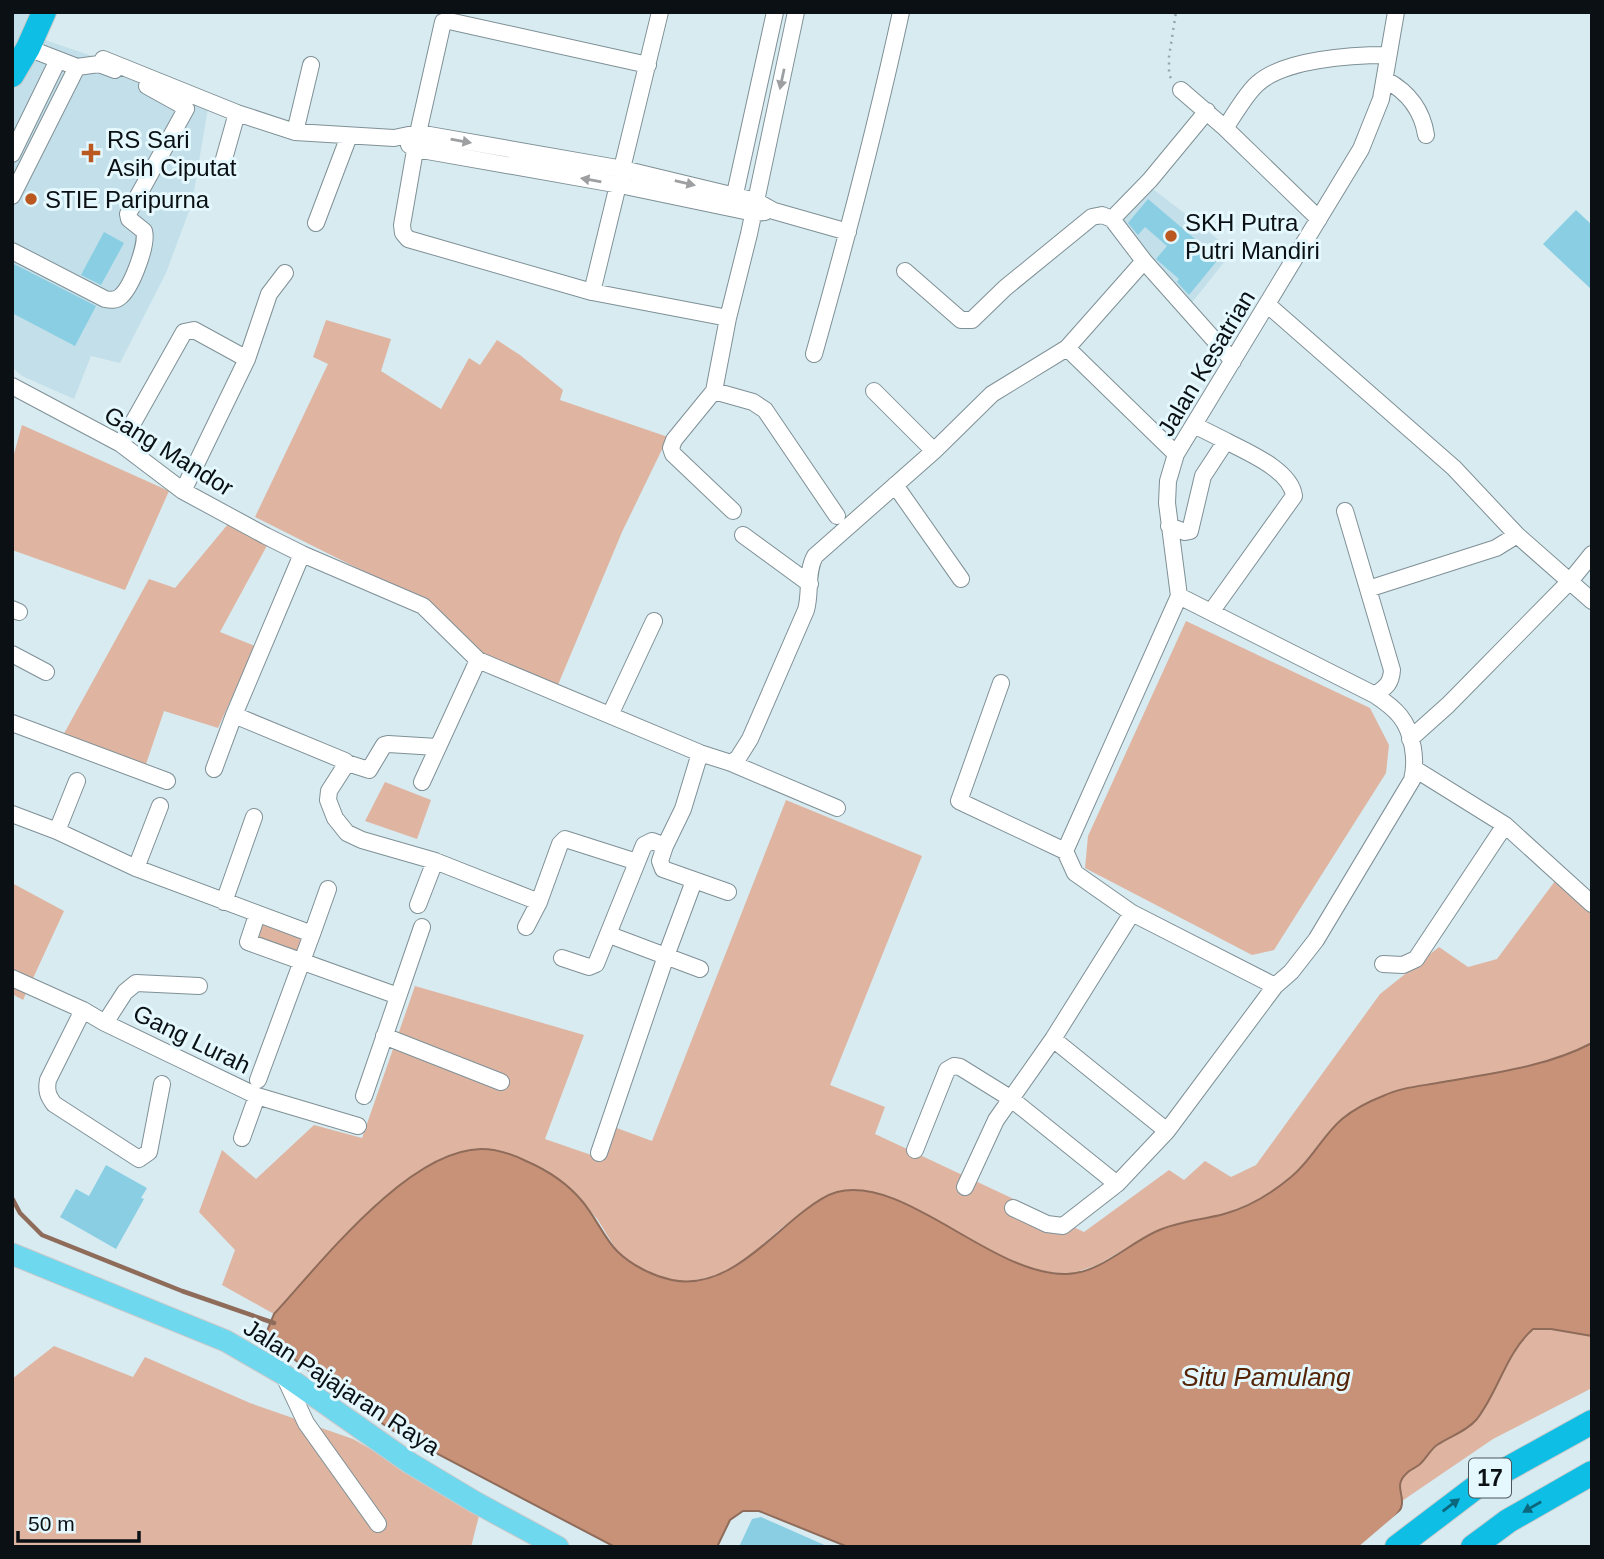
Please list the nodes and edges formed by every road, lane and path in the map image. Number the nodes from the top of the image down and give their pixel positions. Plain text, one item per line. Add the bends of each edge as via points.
1 (44, 12) edge
2 (660, 12) edge
3 (775, 12) edge
4 (796, 12) edge
5 (901, 12) edge
6 (1176, 12) edge
7 (1396, 12) edge
8 (28, 48) junction
9 (1388, 55) junction
10 (103, 59) dead end
11 (58, 60) junction
12 (311, 65) dead end
13 (648, 65) junction
14 (77, 67) junction
15 (12, 75) edge
16 (1386, 80) junction
17 (1181, 90) joint
18 (1207, 111) junction
19 (237, 113) junction
20 (1225, 128) junction
21 (295, 132) junction
22 (1426, 135) dead end
23 (349, 136) junction
24 (417, 141) junction
25 (12, 154) edge
26 (222, 166) dead end
27 (623, 169) junction
28 (620, 186) junction
29 (12, 197) edge
30 (734, 202) junction
31 (755, 207) junction
32 (1112, 219) junction
33 (1319, 219) junction
34 (316, 223) dead end
35 (848, 232) junction
36 (12, 251) edge
37 (1144, 261) junction
38 (905, 271) dead end
39 (285, 273) dead end
40 (593, 292) junction
41 (1268, 305) junction
42 (729, 318) junction
43 (1067, 348) junction
44 (814, 354) dead end
45 (247, 359) junction
46 (1233, 361) junction
47 (12, 386) edge
48 (713, 391) junction
49 (874, 391) dead end
50 (1194, 425) junction
51 (1226, 441) junction
52 (121, 444) junction
53 (934, 451) junction
54 (1176, 454) junction
55 (895, 485) junction
56 (183, 491) junction
57 (733, 511) dead end
58 (1345, 511) dead end
59 (837, 516) dead end
60 (1169, 526) junction
61 (743, 535) dead end
62 (1517, 535) junction
63 (302, 554) junction
64 (1592, 554) edge
65 (961, 579) dead end
66 (1571, 580) junction
67 (810, 584) junction
68 (1368, 589) junction
69 (1179, 596) junction
70 (1592, 601) edge
71 (1211, 612) junction
72 (654, 621) dead end
73 (12, 654) edge
74 (478, 660) junction
75 (46, 672) dead end
76 (1001, 684) dead end
77 (1375, 695) junction
78 (234, 715) junction
79 (610, 715) junction
80 (12, 723) edge
81 (1410, 739) junction
82 (437, 747) junction
83 (700, 753) junction
84 (347, 763) junction
85 (731, 763) junction
86 (214, 769) dead end
87 (1415, 769) junction
88 (77, 781) dead end
89 (167, 781) dead end
90 (422, 782) dead end
91 (160, 806) dead end
92 (837, 808) dead end
93 (12, 814) edge
94 (254, 817) dead end
95 (1505, 825) junction
96 (57, 831) junction
97 (665, 846) junction
98 (1065, 851) junction
99 (435, 861) junction
100 (637, 862) junction
101 (136, 868) junction
102 (694, 881) junction
103 (328, 889) dead end
104 (728, 892) dead end
105 (224, 902) junction
106 (539, 902) junction
107 (1592, 904) edge
108 (418, 905) dead end
109 (1132, 913) junction
110 (257, 915) junction
111 (422, 927) dead end
112 (526, 927) dead end
113 (312, 934) junction
114 (615, 937) dead end
115 (666, 956) junction
116 (562, 958) dead end
117 (300, 962) junction
118 (1383, 964) dead end
119 (700, 969) dead end
120 (12, 978) edge
121 (199, 986) dead end
122 (1275, 986) junction
123 (398, 996) junction
124 (83, 1010) junction
125 (105, 1023) junction
126 (384, 1036) junction
127 (1053, 1039) junction
128 (501, 1082) dead end
129 (162, 1084) dead end
130 (258, 1088) junction
131 (364, 1096) dead end
132 (1010, 1098) junction
133 (358, 1126) dead end
134 (1167, 1131) junction
135 (242, 1138) dead end
136 (915, 1150) dead end
137 (599, 1153) dead end
138 (1117, 1184) junction
139 (965, 1187) dead end
140 (1013, 1208) dead end
141 (12, 1254) edge
142 (283, 1374) junction
143 (1592, 1422) edge
144 (1592, 1474) edge
145 (378, 1524) dead end
146 (558, 1547) edge
147 (1397, 1547) edge
148 (1473, 1547) edge

1 - 8 highway
2 - 13 street
3 - 30 street
4 -> 31 street
5 - 35 street
6 - 17 path via 1169,75
7 - 9 street, Jalan Kesatrian
8 - 11 street
8 - 15 highway
9 - 16 street, Jalan Kesatrian
9 - 20 street via 1280,69 1256,85
10 - 19 street
11 - 14 street
11 - 25 street
12 - 21 street
13 - 24 street via 443,22
13 - 27 street
14 - 29 street
14 - 36 street via 105,66 186,109 128,214 146,235 136,270 113,301
16 - 22 street via 1414,104
16 - 33 street, Jalan Kesatrian via 1361,149
17 - 18 street
18 - 20 street
18 - 32 street
19 - 21 street
19 - 26 street
20 - 33 street
21 - 23 street
23 - 24 street
23 - 34 street
24 -> 27 street
28 -> 24 street
24 - 40 street via 402,225 408,239
27 - 28 street
27 -> 30 street
28 - 30 street
28 - 40 street
30 - 31 street
31 - 35 street
31 - 42 street
32 - 37 street
32 - 38 street via 1092,217 972,320 961,320
33 - 41 street, Jalan Kesatrian
35 - 44 street
37 - 43 street
37 - 46 street
39 - 45 street via 269,294
40 - 42 street
41 - 46 street, Jalan Kesatrian
41 - 62 street via 1454,468
42 - 48 street
43 - 53 street via 992,394
43 - 54 street
45 - 52 street via 194,330 184,332
45 - 56 street
46 - 50 street, Jalan Kesatrian
47 - 52 street, Gang Mandor
48 - 57 street via 671,447
48 - 59 street via 753,401 765,410
49 - 53 street
50 - 51 street
50 - 54 street, Jalan Kesatrian
51 - 60 street via 1203,476 1190,531
51 - 71 street via 1280,472 1294,496
52 - 56 street, Gang Mandor
53 - 55 street
54 - 60 street, Jalan Kesatrian via 1168,481
55 - 65 street
55 - 67 street via 815,556
56 - 63 street, Gang Mandor
58 - 68 street
60 - 69 street, Jalan Kesatrian
61 - 67 street
62 - 66 street
62 - 68 street via 1496,548
63 - 74 street, Gang Mandor via 423,606
63 - 78 street
64 - 66 street
66 - 70 street
66 - 81 street
67 - 85 street via 806,610 750,739
68 - 77 street via 1392,670 1388,687
69 - 71 street
69 - 98 street
71 - 77 street
72 - 79 street
73 - 75 street
74 - 79 street
74 - 82 street
76 - 98 street via 959,801
77 - 81 street via 1402,719
78 - 84 street
78 - 86 street
79 - 83 street
80 - 89 street
81 - 87 street
82 - 84 street via 388,744 369,770
82 - 90 street
83 - 85 street
83 - 97 street
84 - 99 street via 328,800 342,828 362,840
85 - 92 street
87 - 95 street
87 - 122 street via 1316,940
88 - 96 street
91 - 101 street
93 - 96 street
94 - 105 street
95 - 107 street
95 - 118 street via 1416,960 1404,965
96 - 101 street
97 - 100 street via 648,842
97 - 102 street via 660,861 663,869
98 - 109 street via 1075,873
99 - 106 street
99 - 108 street
100 - 106 street via 565,839
100 - 116 street via 596,964 589,967
101 - 105 street
102 - 104 street
102 - 115 street
103 - 113 street
105 - 110 street
106 - 112 street
109 - 122 street
109 - 127 street
110 - 113 street
110 - 117 street via 248,942
111 - 123 street
113 - 117 street
114 - 115 street
115 - 119 street
115 - 137 street
117 - 123 street
117 - 130 street
120 - 124 street, Gang Lurah
121 - 125 street via 136,983
122 - 134 street
123 - 126 street
124 - 125 street, Gang Lurah
124 - 129 street via 48,1080 48,1096 54,1104 139,1159 149,1152
125 - 130 street, Gang Lurah
126 - 128 street
126 - 131 street
127 - 132 street
127 - 134 street
130 - 133 street, Gang Lurah
130 - 135 street
132 - 136 street via 960,1067 950,1068
132 - 138 street
132 - 139 street
134 - 138 street
138 - 140 street via 1063,1226 1047,1224
141 - 142 main road, Jalan Pajajaran Raya via 226,1341
142 - 145 street via 306,1423
142 - 146 main road, Jalan Pajajaran Raya via 410,1463
147 -> 143 highway, 17 via 1480,1484
144 -> 148 highway, 17 via 1508,1521

